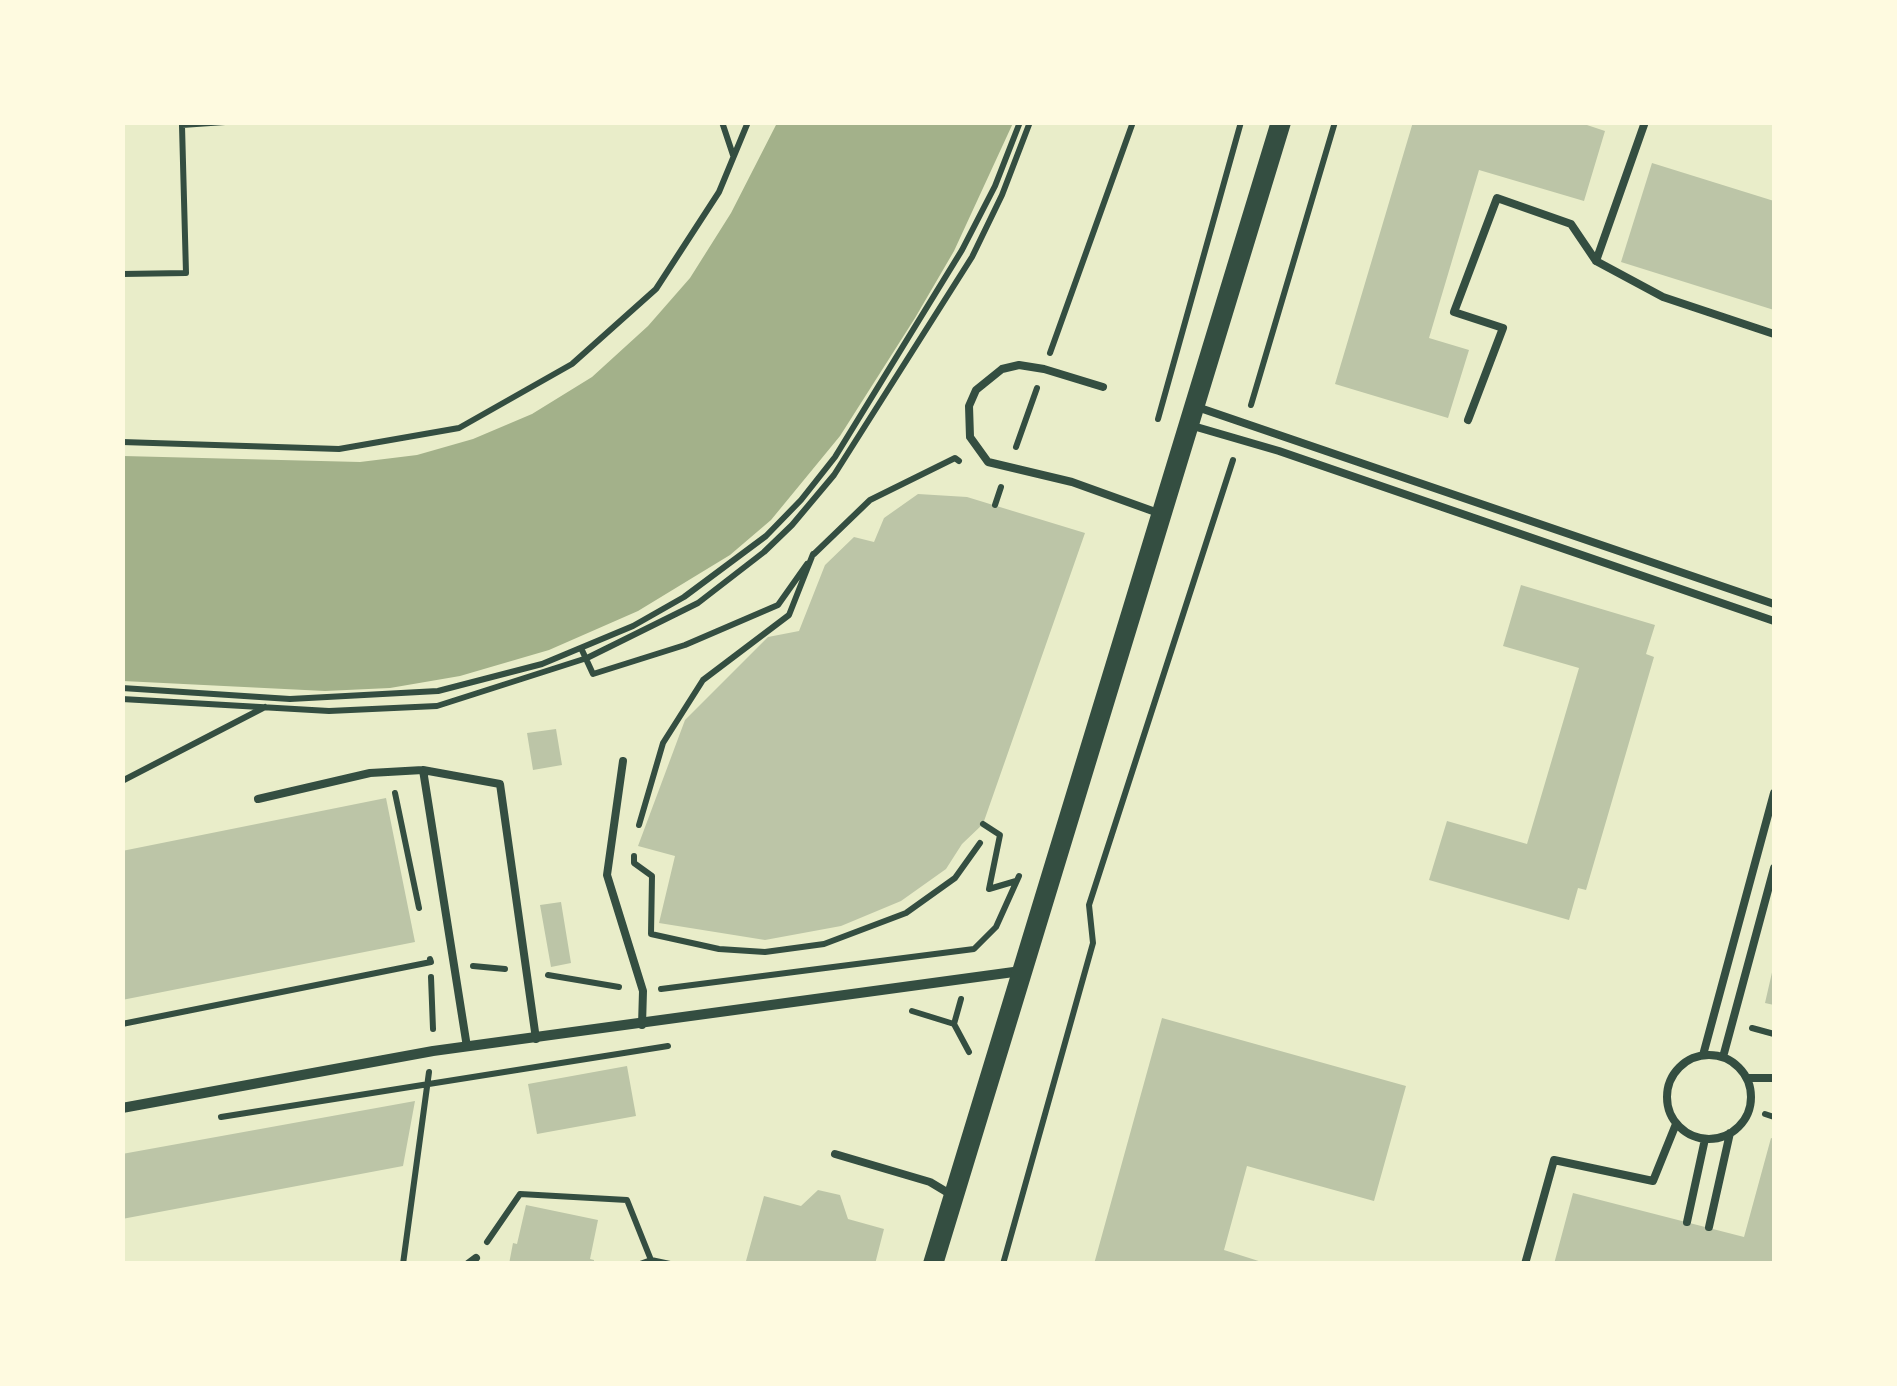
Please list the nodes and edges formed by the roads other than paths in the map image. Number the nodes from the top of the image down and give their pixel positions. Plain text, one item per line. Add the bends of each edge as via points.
1 (1281, 122) edge
2 (1645, 122) edge
3 (1596, 261) junction
4 (1774, 334) edge
5 (1103, 388) dead end
6 (1191, 416) junction
7 (1468, 420) dead end
8 (1161, 514) junction
9 (1774, 604) edge
10 (1774, 621) edge
11 (624, 761) dead end
12 (423, 770) junction
13 (1774, 793) edge
14 (258, 799) dead end
15 (1774, 868) edge
16 (1022, 971) junction
17 (642, 1025) junction
18 (536, 1039) junction
19 (467, 1047) junction
20 (1704, 1055) junction
21 (1723, 1057) junction
22 (1747, 1078) junction
23 (1774, 1078) edge
24 (122, 1108) edge
25 (1676, 1124) junction
26 (1730, 1133) junction
27 (1705, 1138) junction
28 (836, 1154) dead end
29 (954, 1196) junction
30 (1687, 1222) dead end
31 (1709, 1228) dead end
32 (934, 1264) edge
33 (1525, 1264) edge

1 - 6 main road
2 - 3 lane
3 - 4 lane via 1663,296
3 - 7 lane via 1571,224 1496,198 1454,312 1503,328
5 - 8 lane via 1044,368 1002,369 976,390 970,437 988,462 1072,482
6 - 8 main road
6 - 9 lane via 1245,422
6 - 10 lane via 1240,440
8 - 16 main road
11 - 17 lane via 607,874 644,991
12 - 14 lane via 370,774
12 - 18 lane via 500,784
12 - 19 lane
13 - 20 lane
15 - 21 lane
16 - 17 street
16 - 29 main road
17 - 18 street
18 - 19 street
19 - 24 street
20 - 21 lane
20 - 25 lane via 1672,1075 1666,1100
21 - 22 lane
22 - 23 lane
22 - 26 lane via 1747,1115
25 - 27 lane
25 - 33 lane via 1654,1181 1554,1160
26 - 27 lane
26 - 31 lane
27 - 30 lane
28 - 29 lane via 930,1182
29 - 32 main road

